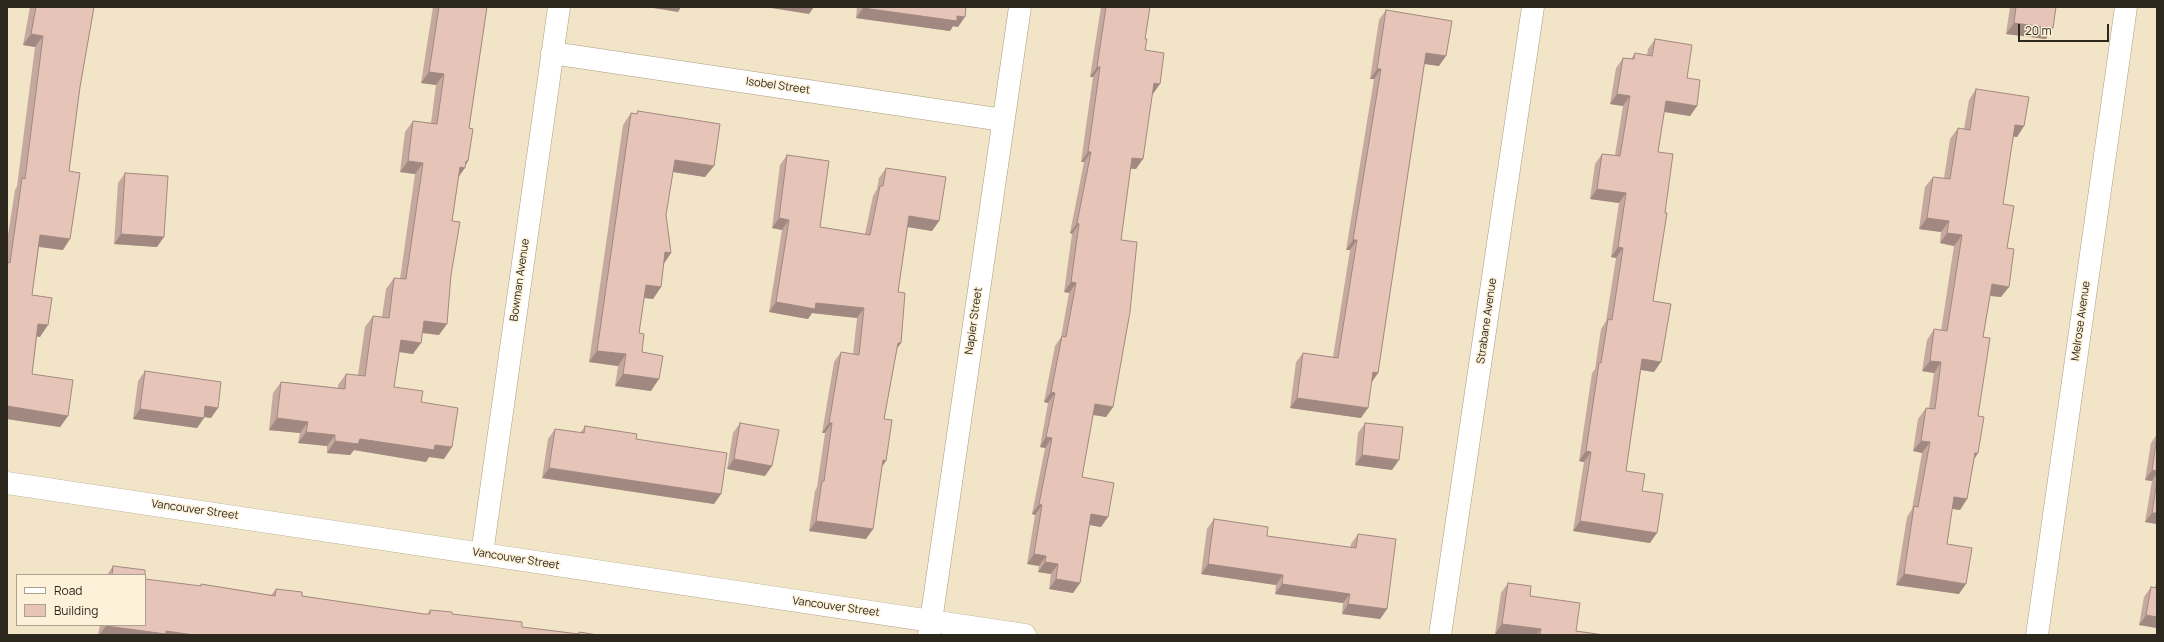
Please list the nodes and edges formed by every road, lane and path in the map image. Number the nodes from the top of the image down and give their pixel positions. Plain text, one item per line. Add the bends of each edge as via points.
1 (559, 7) edge
2 (1020, 7) edge
3 (1533, 7) edge
4 (2126, 7) edge
5 (552, 53) junction
6 (1003, 120) junction
7 (7, 483) edge
8 (482, 554) junction
9 (930, 628) edge
10 (1024, 635) edge
11 (1440, 635) edge
12 (2037, 635) edge

1 - 5 street, Bowman Avenue
2 - 6 street, Napier Street
3 - 11 street, Strabane Avenue
4 - 12 street, Melrose Avenue
5 - 6 street, Isobel Street
5 - 8 street, Bowman Avenue
6 - 9 street, Napier Street
7 - 8 street, Vancouver Street
8 - 9 street, Vancouver Street
9 - 10 street, Vancouver Street

